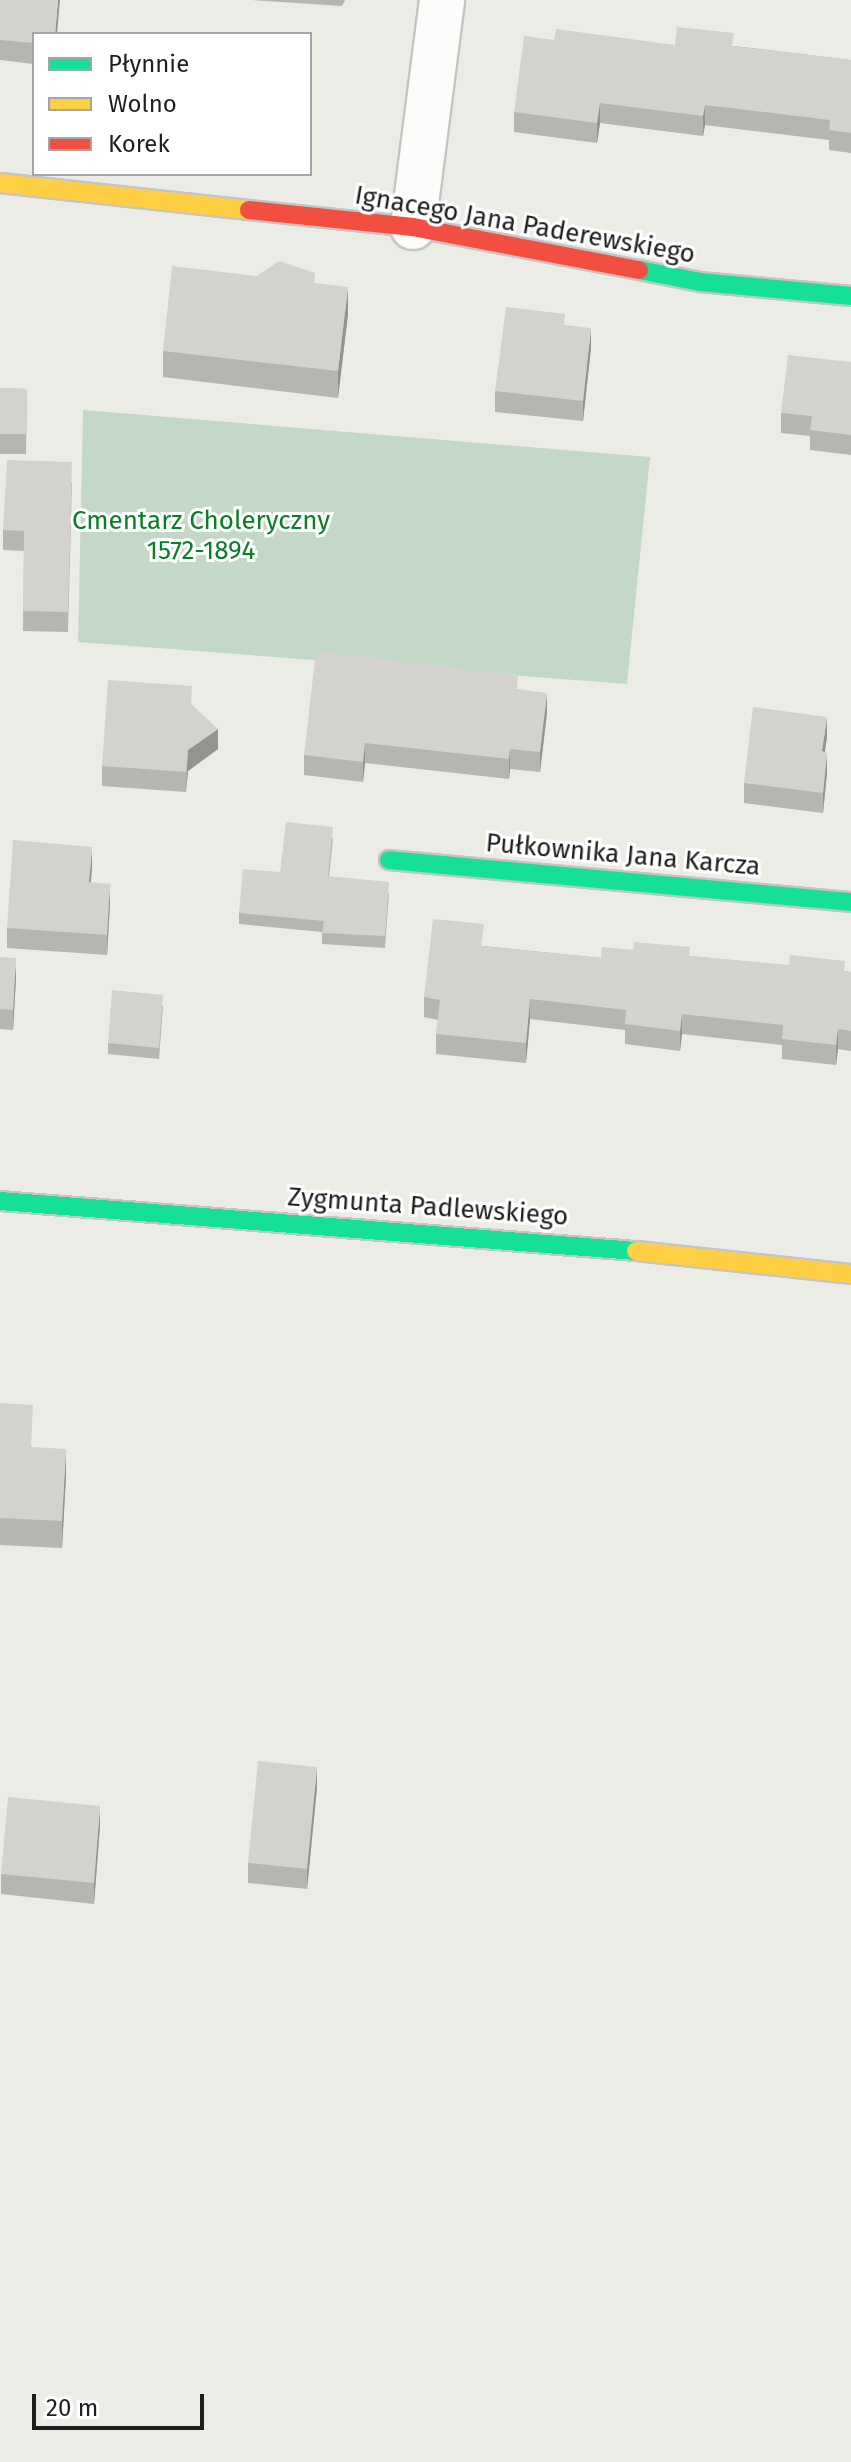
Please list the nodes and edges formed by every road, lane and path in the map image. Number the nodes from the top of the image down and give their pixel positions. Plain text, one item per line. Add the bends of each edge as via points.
1 (442, 0) edge
2 (0, 183) edge
3 (413, 227) junction
4 (851, 296) edge
5 (389, 860) dead end
6 (851, 902) edge
7 (0, 1201) edge
8 (851, 1274) edge

1 - 3 street
2 - 3 street, Ignacego Jana Paderewskiego
3 - 4 street, Ignacego Jana Paderewskiego via 700,282
5 - 6 street, Pułkownika Jana Karcza
7 - 8 street, Zygmunta Padlewskiego via 594,1246

